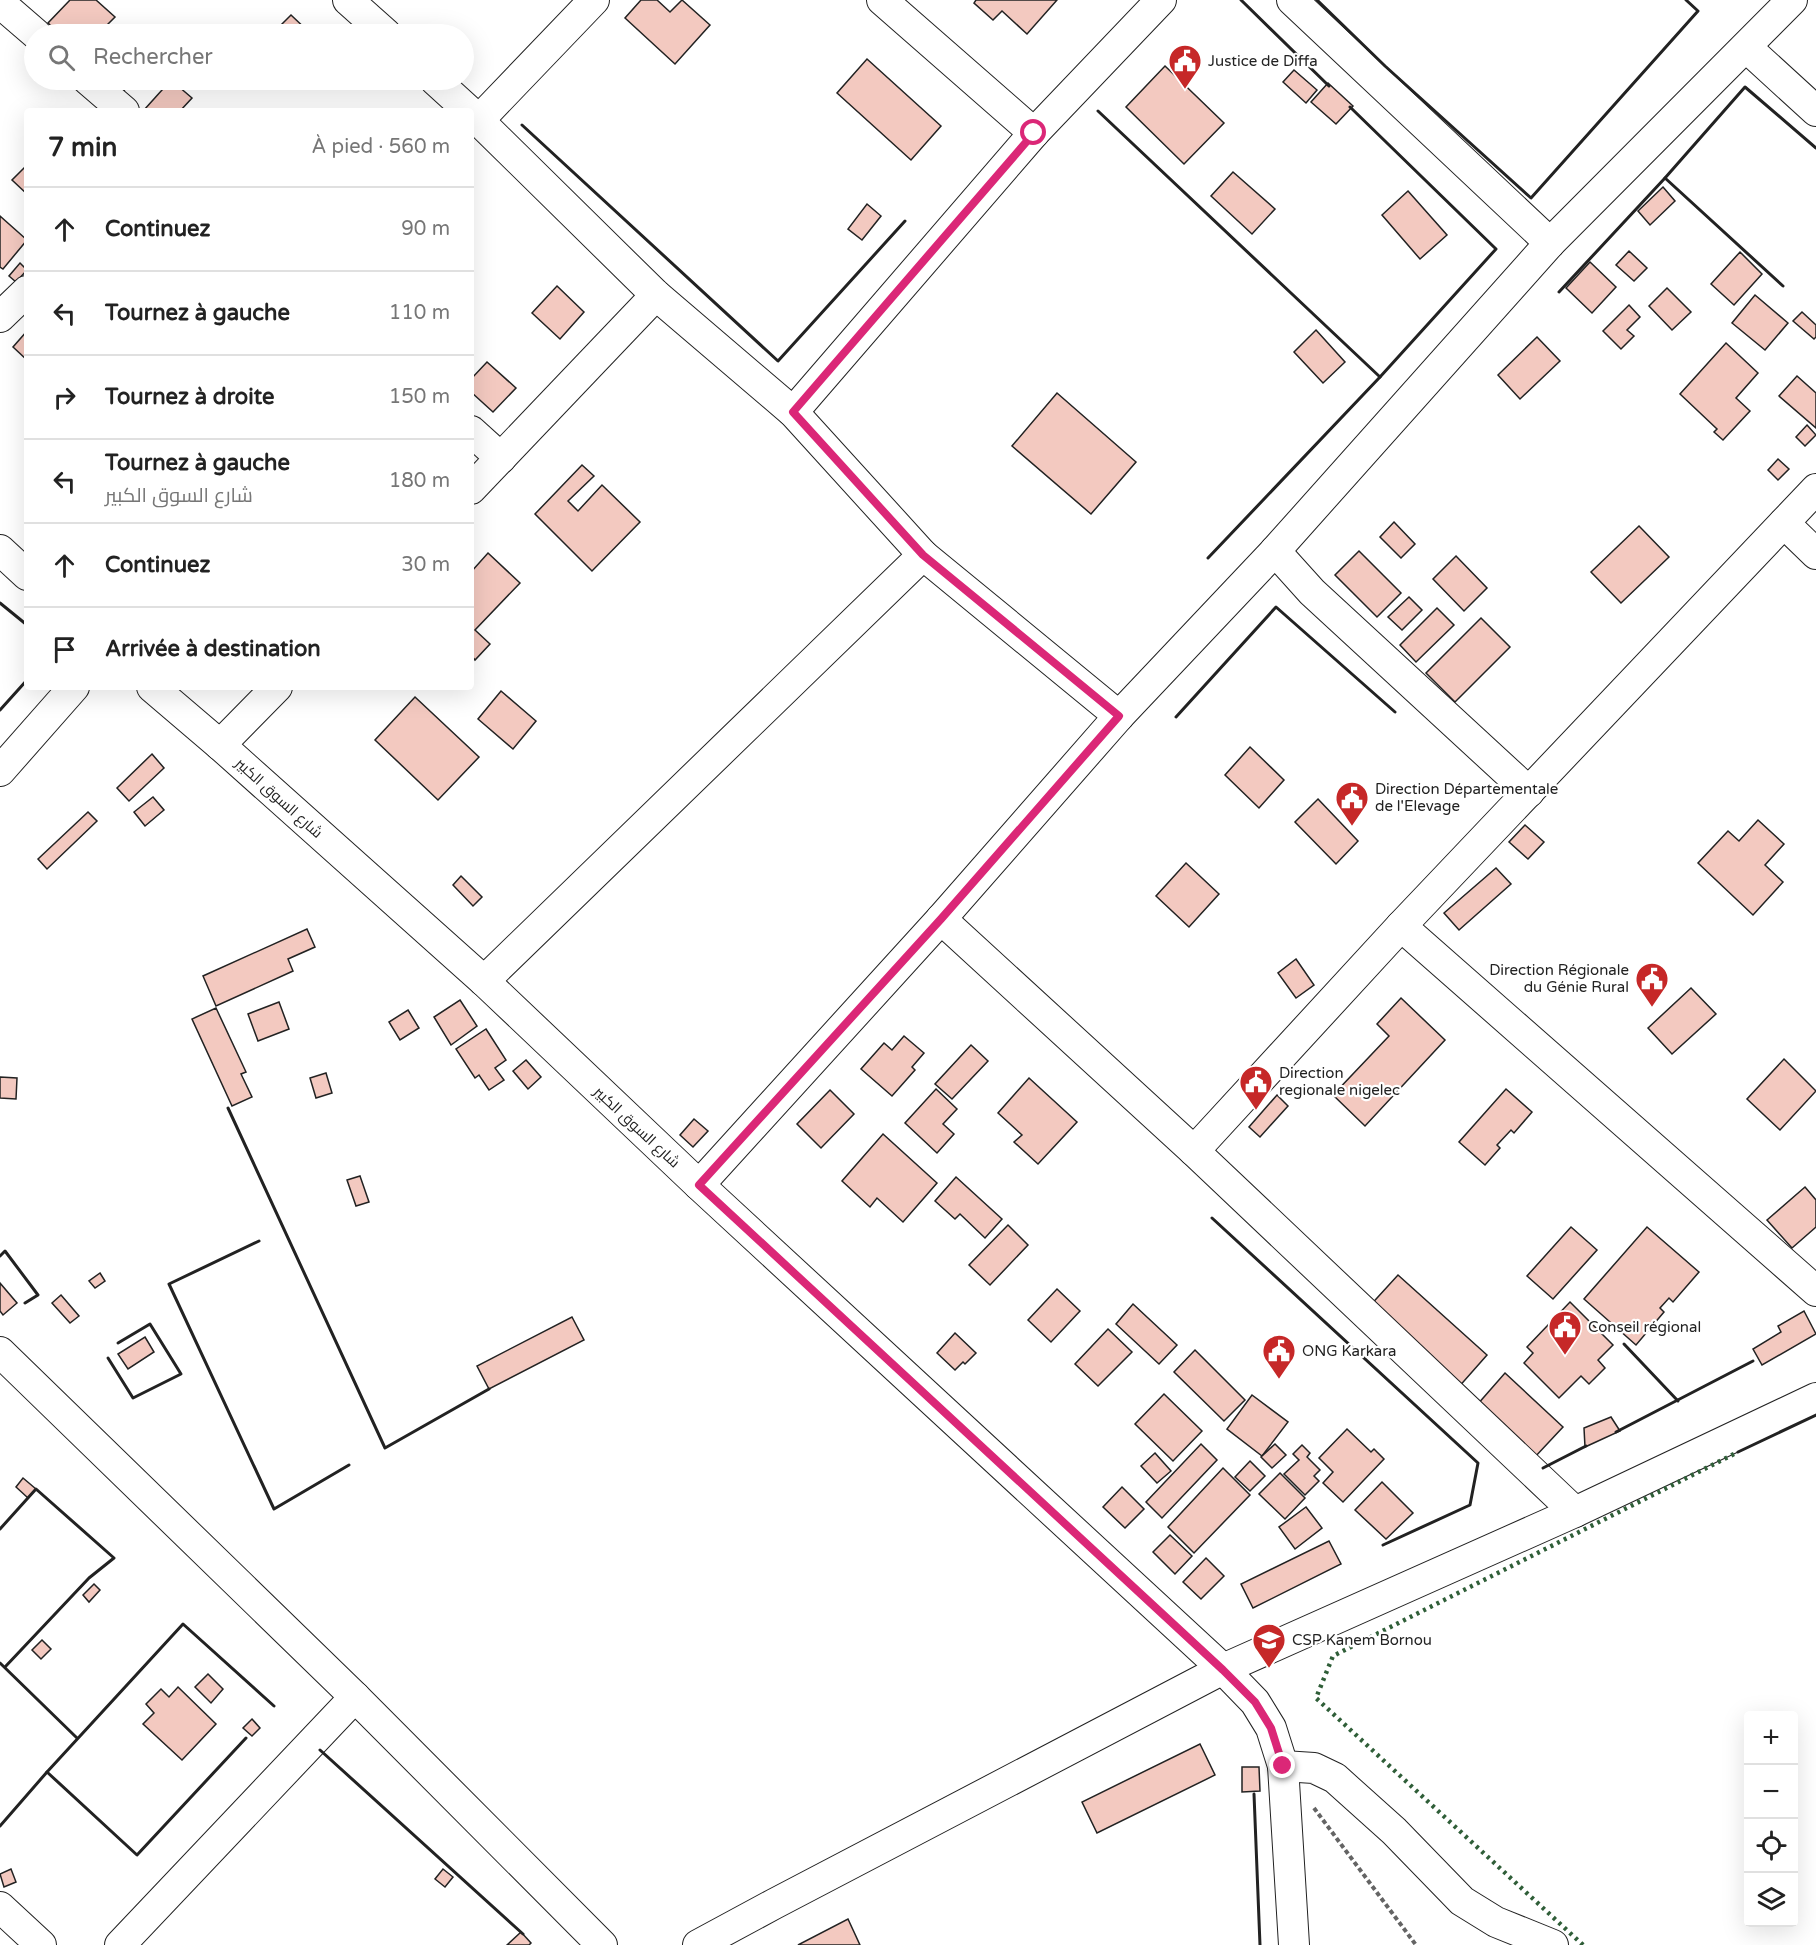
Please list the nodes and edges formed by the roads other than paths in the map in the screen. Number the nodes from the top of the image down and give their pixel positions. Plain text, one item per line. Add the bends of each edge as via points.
1 (348, 0) edge
2 (594, 0) edge
3 (882, 0) edge
4 (1161, 0) edge
5 (1292, 0) edge
6 (1792, 0) edge
7 (0, 3) edge
8 (24, 24) edge
9 (375, 24) edge
10 (1746, 47) junction
11 (100, 90) edge
12 (446, 90) edge
13 (121, 108) edge
14 (465, 108) edge
15 (1816, 111) edge
16 (474, 114) edge
17 (474, 116) edge
18 (1034, 133) junction
19 (1550, 243) junction
20 (24, 294) edge
21 (656, 295) junction
22 (0, 317) edge
23 (793, 412) junction
24 (474, 434) edge
25 (501, 458) junction
26 (474, 486) edge
27 (1816, 489) edge
28 (1784, 523) junction
29 (0, 550) edge
30 (1275, 551) junction
31 (1816, 554) edge
32 (923, 555) junction
33 (24, 572) edge
34 (71, 690) edge
35 (156, 690) edge
36 (274, 690) edge
37 (1119, 716) junction
38 (220, 745) junction
39 (0, 771) edge
40 (1529, 792) junction
41 (941, 919) junction
42 (1401, 926) junction
43 (484, 981) junction
44 (1194, 1151) junction
45 (699, 1185) junction
46 (1816, 1291) edge
47 (0, 1352) edge
48 (1816, 1398) edge
49 (1575, 1512) junction
50 (1223, 1670) junction
51 (355, 1697) junction
52 (1283, 1766) junction
53 (0, 1907) edge
54 (40, 1945) edge
55 (120, 1945) edge
56 (602, 1945) edge
57 (698, 1945) edge
58 (1294, 1945) edge
59 (1553, 1945) edge

1 - 9 street
2 - 16 street
3 - 18 street
4 - 18 street
5 - 19 street
6 - 10 street
7 - 8 street
10 - 15 street
10 - 19 street
11 - 13 street
12 - 14 street
17 - 21 street
18 - 23 street
19 - 30 street
20 - 22 street
21 - 23 street
21 - 25 street
23 - 32 street
24 - 25 street
25 - 26 street
27 - 28 street
28 - 31 street
28 - 40 street
29 - 33 street
30 - 37 street
30 - 40 street via 1312,592
32 - 37 street
32 - 43 street
34 - 39 street
35 - 38 street, شارع السوق الكبير
36 - 38 street
37 - 41 street
38 - 43 street, شارع السوق الكبير
40 - 42 street
41 - 44 street
41 - 45 street
42 - 44 street
42 - 46 street
43 - 45 street, شارع السوق الكبير
44 - 49 street
45 - 50 street, شارع السوق الكبير
47 - 51 street
48 - 49 street
49 - 50 street
50 - 52 street, شارع السوق الكبير via 1255,1702 1271,1728
50 - 57 street
51 - 55 street
51 - 56 street
52 - 58 street, شارع السوق الكبير
52 - 59 street via 1314,1768 1335,1778 1462,1901 1496,1922
53 - 54 street

